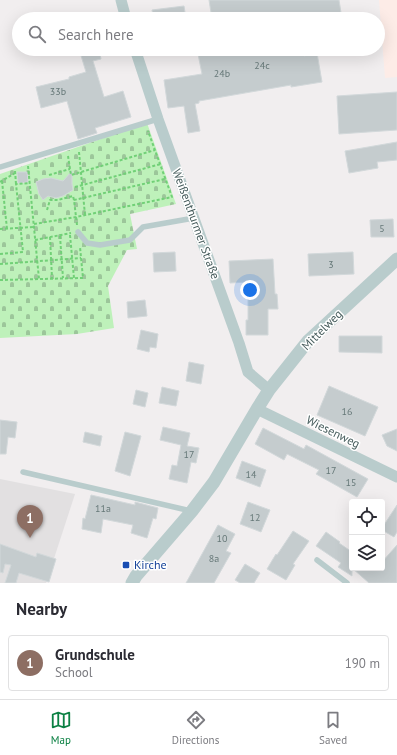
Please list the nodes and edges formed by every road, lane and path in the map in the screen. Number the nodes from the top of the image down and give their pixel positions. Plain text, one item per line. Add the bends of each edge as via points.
1 (121, 0) edge
2 (124, 12) edge
3 (137, 56) edge
4 (158, 119) junction
5 (148, 130) dead end
6 (155, 150) junction
7 (79, 152) dead end
8 (68, 156) dead end
9 (28, 159) junction
10 (174, 161) junction
11 (160, 164) junction
12 (0, 167) edge
13 (29, 168) junction
14 (22, 169) dead end
15 (70, 169) junction
16 (81, 171) junction
17 (49, 175) dead end
18 (165, 179) junction
19 (1, 181) edge
20 (30, 183) junction
21 (16, 184) junction
22 (82, 185) junction
23 (75, 187) dead end
24 (84, 198) junction
25 (74, 200) junction
26 (47, 210) dead end
27 (85, 215) junction
28 (76, 217) junction
29 (194, 218) junction
30 (34, 224) junction
31 (34, 227) junction
32 (20, 228) junction
33 (0, 229) edge
34 (7, 229) junction
35 (78, 232) junction
36 (70, 233) junction
37 (60, 235) junction
38 (50, 237) junction
39 (35, 240) junction
40 (0, 254) edge
41 (72, 258) junction
42 (81, 258) junction
43 (62, 259) junction
44 (397, 259) edge
45 (51, 260) junction
46 (37, 261) junction
47 (0, 264) edge
48 (52, 278) junction
49 (63, 278) junction
50 (74, 278) junction
51 (39, 279) junction
52 (0, 280) edge
53 (269, 390) junction
54 (257, 409) junction
55 (23, 472) dead end
56 (397, 477) edge
57 (192, 511) junction
58 (317, 560) dead end
59 (132, 583) edge
60 (347, 583) edge

1 - 2 street
3 - 4 street, Weißenthurmer Straße
4 - 9 lane
4 - 10 street, Weißenthurmer Straße
5 - 6 path
6 - 11 path
6 - 16 path
7 - 16 path
8 - 15 path
9 - 12 lane
9 - 13 path
10 - 11 path
10 - 29 street, Weißenthurmer Straße
11 - 18 path
11 - 22 path
13 - 14 path
13 - 20 path
15 - 16 path via 70,174
15 - 17 path
16 - 22 path
18 - 24 path
18 - 27 path via 172,197
19 - 21 path via 15,172
19 - 34 path
20 - 21 path
20 - 30 path
21 - 32 path
22 - 23 path
22 - 24 path
24 - 25 path
24 - 27 path
25 - 26 path via 73,196 50,200
25 - 28 path
27 - 28 path
28 - 30 path
28 - 35 path
29 - 35 lane via 143,227 130,240 100,245 88,243
29 - 53 street, Weißenthurmer Straße via 248,372
30 - 31 path
31 - 32 path
31 - 39 path
32 - 34 path
32 - 40 path via 23,252
33 - 34 path
35 - 36 path
35 - 42 path
36 - 37 path
36 - 41 path
37 - 38 path
37 - 43 path
38 - 39 path
38 - 45 path
39 - 46 path
41 - 42 path
41 - 43 path
41 - 50 path
42 - 50 path via 83,278
43 - 45 path
43 - 49 path
44 - 53 street, Mittelweg via 308,341
45 - 46 path
45 - 48 path
46 - 47 path
46 - 51 path
48 - 49 path
48 - 51 path
49 - 50 path
51 - 52 path
53 - 54 street, Mittelweg
54 - 56 street, Wiesenweg
54 - 57 street via 214,482
55 - 57 lane
57 - 59 street
58 - 60 lane

